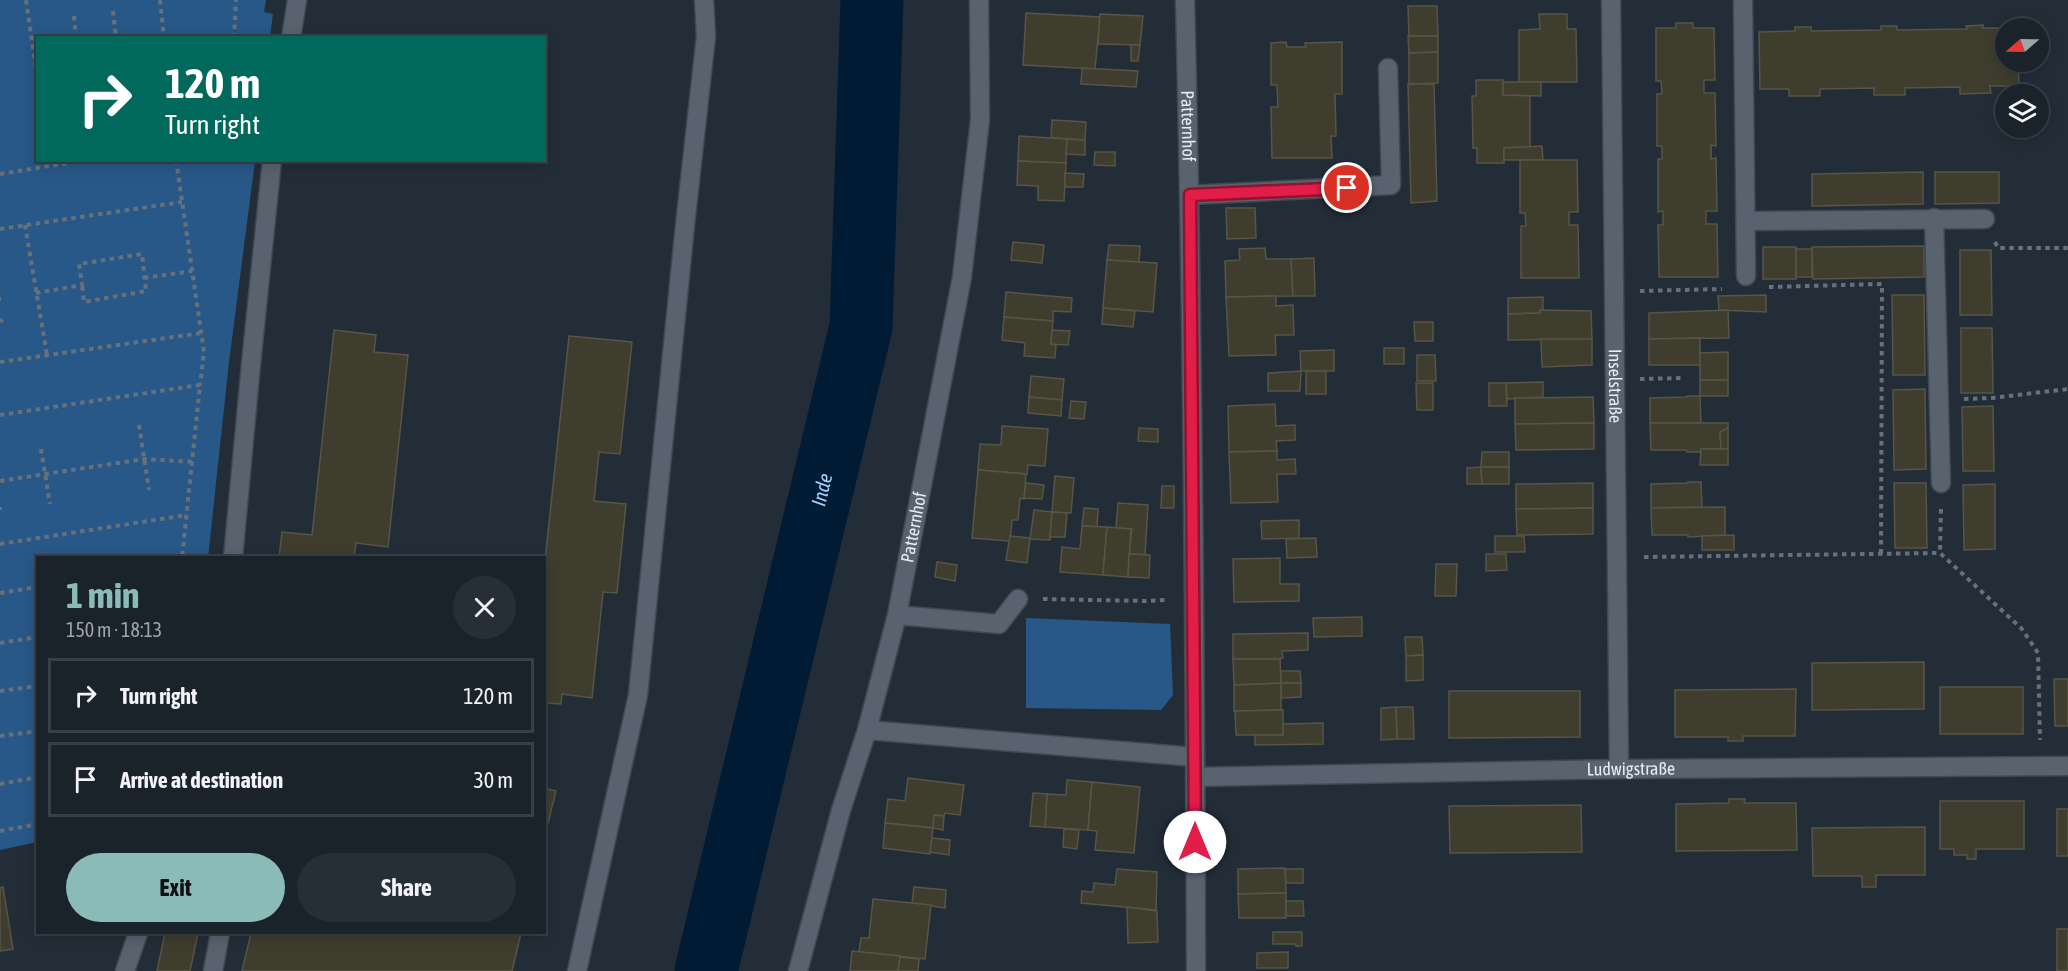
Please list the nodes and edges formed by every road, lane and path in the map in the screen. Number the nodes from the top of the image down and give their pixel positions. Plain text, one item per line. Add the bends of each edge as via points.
1 (26, 0) edge
2 (160, 0) edge
3 (236, 0) edge
4 (297, 0) edge
5 (704, 0) edge
6 (979, 0) edge
7 (1185, 0) edge
8 (1611, 0) edge
9 (1743, 0) edge
10 (113, 12) dead end
11 (74, 16) dead end
12 (76, 36) edge
13 (116, 36) edge
14 (164, 36) edge
15 (234, 36) edge
16 (291, 36) edge
17 (1388, 68) dead end
18 (36, 69) edge
19 (75, 162) edge
20 (176, 162) edge
21 (272, 162) edge
22 (0, 174) edge
23 (1190, 195) junction
24 (182, 202) junction
25 (1934, 218) junction
26 (1985, 219) joint
27 (1746, 221) junction
28 (25, 225) junction
29 (0, 229) edge
30 (2068, 248) edge
31 (192, 271) junction
32 (144, 278) junction
33 (1752, 282) joint
34 (82, 285) junction
35 (1722, 289) dead end
36 (1615, 292) junction
37 (36, 293) junction
38 (201, 333) junction
39 (47, 355) junction
40 (0, 362) edge
41 (1684, 378) dead end
42 (1615, 380) junction
43 (200, 385) junction
44 (2068, 389) edge
45 (1939, 400) junction
46 (0, 415) edge
47 (139, 425) dead end
48 (41, 449) dead end
49 (144, 459) junction
50 (194, 462) junction
51 (46, 474) junction
52 (0, 481) edge
53 (1941, 483) joint
54 (149, 490) dead end
55 (50, 504) dead end
56 (187, 515) junction
57 (0, 544) edge
58 (1940, 553) junction
59 (1881, 554) junction
60 (182, 556) edge
61 (233, 556) edge
62 (1618, 558) junction
63 (36, 587) edge
64 (0, 592) edge
65 (1018, 598) joint
66 (1194, 598) junction
67 (897, 615) junction
68 (36, 637) edge
69 (0, 642) edge
70 (36, 686) edge
71 (0, 691) edge
72 (867, 730) junction
73 (36, 731) edge
74 (0, 736) edge
75 (1195, 757) junction
76 (2041, 765) junction
77 (2068, 766) edge
78 (1619, 770) junction
79 (36, 777) edge
80 (1195, 777) junction
81 (0, 784) edge
82 (36, 824) edge
83 (0, 831) edge
84 (138, 934) edge
85 (220, 934) edge
86 (125, 971) edge
87 (213, 971) edge
88 (577, 971) edge
89 (798, 971) edge
90 (1196, 971) edge

1 - 18 path
2 - 14 path
3 - 15 path
4 - 16 street
5 - 88 street via 706,36 638,694
6 - 67 street, Patternhof via 980,120 962,277
7 - 23 street, Patternhof
8 - 36 street, Inselstraße
9 - 27 street
10 - 13 path
11 - 12 path
17 - 23 street via 1391,186
19 - 22 path
20 - 24 path
21 - 61 street
23 - 66 street, Patternhof
24 - 28 path
24 - 31 path
25 - 26 street
25 - 27 street
25 - 45 street
26 - 30 path via 1998,248
27 - 33 street
28 - 29 path
28 - 37 path
31 - 32 path
31 - 38 path
32 - 34 path via 146,291 84,302
32 - 34 path via 142,254 79,264
33 - 59 path via 1882,284
34 - 37 path
35 - 36 path
36 - 42 street, Inselstraße
37 - 39 path
38 - 39 path
38 - 43 path via 204,352
39 - 40 path
41 - 42 path
42 - 62 street, Inselstraße
43 - 46 path
43 - 50 path
44 - 45 path
45 - 53 street
47 - 49 path
48 - 51 path
49 - 50 path
49 - 51 path
49 - 54 path
50 - 56 path
51 - 52 path
51 - 55 path
53 - 58 path
56 - 57 path
56 - 60 path
58 - 59 path
58 - 76 path via 2022,628 2038,652
59 - 62 path
62 - 78 street, Inselstraße
63 - 64 path
65 - 66 path
65 - 67 street via 999,624
66 - 75 street, Patternhof
67 - 72 street, Patternhof
68 - 69 path
70 - 71 path
72 - 75 street
72 - 89 street, Patternhof
73 - 74 path
75 - 80 street, Patternhof
76 - 77 street, Ludwigstraße
76 - 78 street, Ludwigstraße
78 - 80 street, Ludwigstraße
79 - 81 path
80 - 90 street, Patternhof
82 - 83 path
84 - 86 street
85 - 87 street

